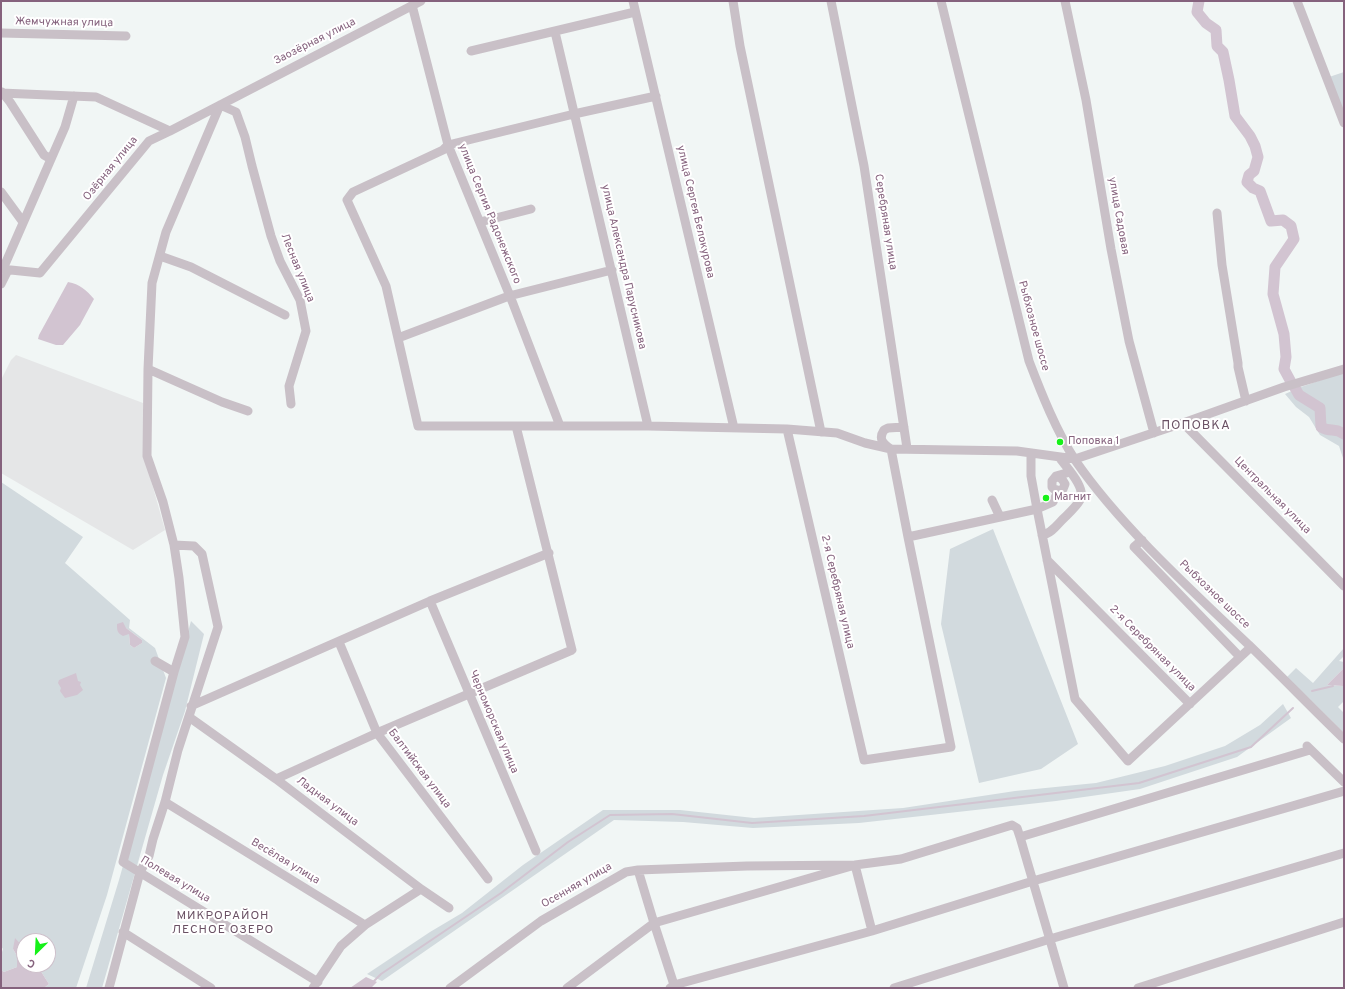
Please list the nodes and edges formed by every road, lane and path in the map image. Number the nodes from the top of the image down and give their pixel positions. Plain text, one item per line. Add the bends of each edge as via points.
1 (421, 1) edge
2 (633, 1) edge
3 (733, 1) edge
4 (831, 1) edge
5 (941, 1) edge
6 (1065, 1) edge
7 (1297, 1) edge
8 (412, 5) junction
9 (635, 12) junction
10 (555, 32) junction
11 (1, 33) edge
12 (126, 36) dead end
13 (471, 51) dead end
14 (1, 92) edge
15 (74, 96) junction
16 (656, 96) junction
17 (220, 105) junction
18 (574, 114) junction
19 (1344, 123) edge
20 (170, 131) junction
21 (448, 145) junction
22 (51, 159) junction
23 (1, 192) edge
24 (531, 209) dead end
25 (1217, 213) dead end
26 (23, 222) junction
27 (480, 222) junction
28 (160, 256) junction
29 (4, 270) edge
30 (612, 270) junction
31 (1, 284) edge
32 (509, 296) junction
33 (285, 315) dead end
34 (398, 338) junction
35 (148, 369) junction
36 (1344, 369) edge
37 (1246, 400) junction
38 (291, 404) dead end
39 (248, 411) dead end
40 (1183, 423) junction
41 (516, 426) junction
42 (560, 426) junction
43 (648, 426) junction
44 (904, 427) junction
45 (734, 428) junction
46 (787, 429) junction
47 (821, 432) junction
48 (1154, 433) junction
49 (907, 448) junction
50 (891, 449) junction
51 (1031, 453) junction
52 (1059, 457) junction
53 (1075, 459) junction
54 (1070, 472) junction
55 (992, 500) dead end
56 (1037, 509) junction
57 (1000, 517) junction
58 (1042, 535) junction
59 (908, 537) junction
60 (1142, 540) junction
61 (174, 545) junction
62 (549, 553) junction
63 (1047, 560) junction
64 (1344, 586) edge
65 (430, 601) junction
66 (339, 642) junction
67 (1251, 647) junction
68 (1240, 657) junction
69 (155, 661) dead end
70 (174, 672) junction
71 (469, 695) junction
72 (1190, 704) junction
73 (191, 706) junction
74 (189, 717) junction
75 (377, 733) junction
76 (1344, 739) edge
77 (276, 780) junction
78 (1344, 782) edge
79 (1344, 791) edge
80 (165, 802) junction
81 (1020, 837) junction
82 (536, 851) dead end
83 (1344, 853) edge
84 (855, 864) junction
85 (638, 870) junction
86 (140, 872) junction
87 (488, 879) dead end
88 (1033, 881) junction
89 (421, 889) junction
90 (449, 908) dead end
91 (654, 922) junction
92 (1344, 922) edge
93 (365, 925) junction
94 (872, 931) junction
95 (123, 932) junction
96 (1050, 939) junction
97 (315, 985) edge
98 (673, 987) edge
99 (109, 988) edge
100 (211, 988) edge
101 (450, 988) edge
102 (567, 988) edge
103 (894, 988) edge
104 (1064, 988) edge
105 (1138, 988) edge

1 - 8 street, Заозёрная улица
2 - 9 street, улица Сергея Белокурова
3 - 47 street via 740,46
4 - 44 street, Серебряная улица via 864,166
5 - 53 street, Рыбхозное шоссе via 1029,361 1039,388
6 - 48 street, улица Садовая via 1086,100 1129,341
7 - 19 street
8 - 17 street, Заозёрная улица
8 - 21 street, улица Сергия Радонежского
9 - 10 street
9 - 16 street, улица Сергея Белокурова
10 - 13 street
10 - 18 street
11 - 12 street, Жемчужная улица
14 - 15 street
14 - 22 street via 44,155
15 - 20 street via 96,97
15 - 22 street via 65,127
16 - 18 street
16 - 45 street, улица Сергея Белокурова
17 - 20 street, Озёрная улица
17 - 28 street via 166,232
17 - 38 street, Лесная улица via 236,112 246,137 271,236 280,261 300,300 306,330 289,386
18 - 21 street
18 - 30 street, улица Александра Парусникова
20 - 29 street, Озёрная улица via 148,141 40,273
21 - 27 street, улица Сергия Радонежского
21 - 34 street via 443,150 353,192 347,200 386,286
22 - 26 street
23 - 26 street
24 - 27 street
25 - 37 street via 1222,265 1238,367
26 - 29 street
27 - 32 street, улица Сергия Радонежского
28 - 33 street via 191,267
28 - 35 street via 152,283
29 - 31 street
30 - 32 street
30 - 43 street, улица Александра Парусникова
32 - 34 street
32 - 42 street, улица Сергия Радонежского
34 - 41 street via 418,426
35 - 39 street
35 - 61 street via 147,456
36 - 37 street
37 - 40 street
40 - 48 street
40 - 64 street, Центральная улица
41 - 42 street
41 - 62 street
42 - 43 street
43 - 45 street
44 - 49 street, Серебряная улица
44 - 50 street via 888,428 882,433 882,442
45 - 46 street
46 - 47 street
46 - 59 street, 2-я Серебряная улица via 864,760 951,747
47 - 50 street via 837,433
48 - 53 street
49 - 50 street
49 - 51 street
50 - 59 street
51 - 52 street
51 - 56 street, 2-я Серебряная улица via 1031,476
52 - 53 street
52 - 54 street
53 - 60 street, Рыбхозное шоссе via 1100,494
54 - 56 street via 1056,476 1052,484 1058,491 1053,502
54 - 58 street via 1080,486 1081,499 1050,533
55 - 57 street
56 - 57 street
56 - 58 street, 2-я Серебряная улица
57 - 59 street
58 - 63 street, 2-я Серебряная улица
60 - 67 street, Рыбхозное шоссе via 1200,600
60 - 68 street via 1134,547
61 - 70 street via 185,637
61 - 73 street via 194,546 202,554 218,627
62 - 65 street
62 - 71 street via 572,650
63 - 72 street, 2-я Серебряная улица
63 - 72 street, 2-я Серебряная улица via 1075,699 1128,761
65 - 66 street
65 - 71 street, Черноморская улица
66 - 73 street
66 - 75 street, Балтийская улица
67 - 68 street, 2-я Серебряная улица
67 - 76 street, Рыбхозное шоссе
68 - 72 street, 2-я Серебряная улица
69 - 70 street
70 - 86 street, Полевая улица via 123,862
71 - 75 street
71 - 82 street, Черноморская улица
73 - 74 street
74 - 77 street, Ладная улица
74 - 80 street
75 - 77 street
75 - 87 street, Балтийская улица
77 - 89 street, Ладная улица
78 - 81 street via 1309,748
79 - 88 street
80 - 86 street via 149,856
80 - 93 street, Весёлая улица
81 - 84 street via 1017,828 1012,825 901,859
81 - 88 street
83 - 96 street
84 - 85 street, Осенняя улица
84 - 91 street
84 - 94 street
85 - 91 street
85 - 101 street, Осенняя улица via 619,875 541,921
86 - 95 street
86 - 97 street, Полевая улица
88 - 94 street
88 - 96 street
89 - 90 street, Ладная улица
89 - 93 street
91 - 98 street
91 - 102 street
92 - 105 street
93 - 97 street via 341,946
94 - 98 street
95 - 99 street
95 - 100 street
96 - 103 street
96 - 104 street

